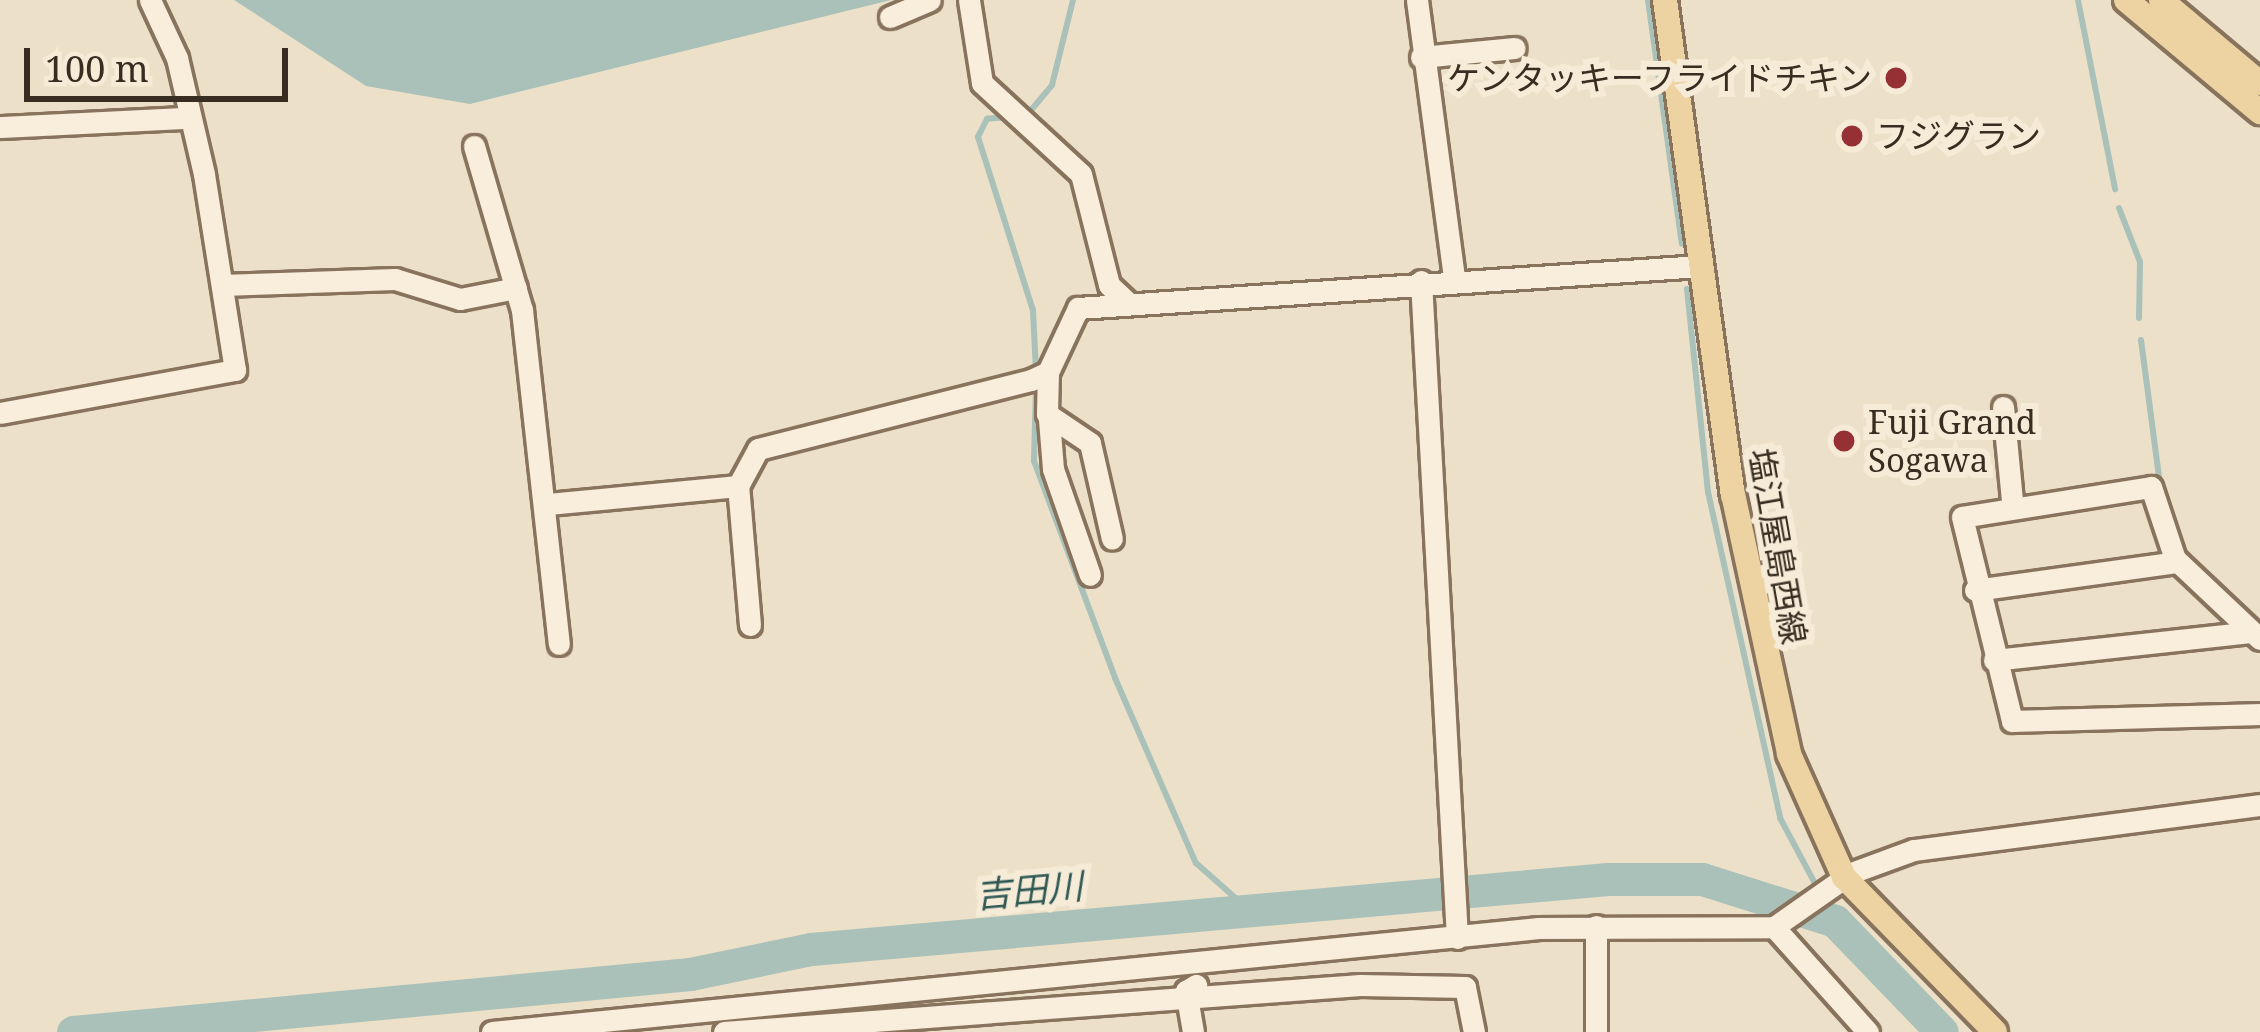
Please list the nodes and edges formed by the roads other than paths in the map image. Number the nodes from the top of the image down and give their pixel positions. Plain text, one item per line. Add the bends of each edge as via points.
1 (150, 0) edge
2 (931, 0) edge
3 (969, 0) edge
4 (1417, 0) edge
5 (1665, 0) edge
6 (2126, 0) edge
7 (2161, 0) edge
8 (890, 17) dead end
9 (1515, 48) dead end
10 (1421, 57) junction
11 (2260, 83) edge
12 (2260, 112) edge
13 (183, 118) junction
14 (0, 128) edge
15 (474, 146) dead end
16 (1700, 266) junction
17 (1454, 277) junction
18 (1420, 281) junction
19 (222, 285) junction
20 (515, 288) junction
21 (1127, 303) junction
22 (1041, 375) junction
23 (2003, 407) dead end
24 (0, 413) edge
25 (1049, 420) junction
26 (738, 486) junction
27 (2012, 502) junction
28 (548, 504) junction
29 (1082, 544) junction
30 (2178, 562) junction
31 (1090, 575) dead end
32 (1975, 590) junction
33 (750, 625) dead end
34 (2256, 635) edge
35 (559, 644) dead end
36 (1994, 660) junction
37 (2260, 714) edge
38 (2260, 805) edge
39 (1839, 881) junction
40 (1778, 925) junction
41 (1596, 926) junction
42 (1456, 930) junction
43 (1294, 953) junction
44 (1186, 991) junction
45 (895, 1027) edge
46 (492, 1032) edge
47 (724, 1032) edge
48 (1193, 1032) edge
49 (1474, 1032) edge
50 (1596, 1032) edge
51 (1868, 1032) edge
52 (1995, 1032) edge

1 - 13 street via 177,58
2 - 8 street
3 - 21 street via 982,83 1013,120 1081,174 1109,285
4 - 10 street
5 - 16 main road, 塩江屋島西線
6 - 12 main road
7 - 11 main road
9 - 10 street
10 - 17 street
13 - 14 street
13 - 19 street
15 - 20 street
16 - 17 street
16 - 39 main road, 塩江屋島西線 via 1763,653 1797,778
17 - 18 street
18 - 21 street
18 - 42 street
19 - 20 street via 395,279 460,299
19 - 24 street via 235,370
20 - 28 street
21 - 22 street via 1078,308
22 - 25 street
22 - 26 street via 758,449
23 - 27 street
25 - 29 street via 1053,469
25 - 29 street via 1090,443 1118,538
26 - 28 street
26 - 33 street
27 - 30 street via 2151,487
27 - 32 street via 1962,517
28 - 35 street
29 - 31 street
30 - 32 street
30 - 34 street
32 - 36 street
34 - 36 street
36 - 37 street via 2012,721
38 - 39 street via 1939,845
39 - 40 street
39 - 52 main road, 塩江屋島西線
40 - 41 street
40 - 51 street
41 - 42 street
41 - 50 street
42 - 43 street
43 - 44 street
43 - 46 street
44 - 45 street
44 - 48 street
44 - 49 street via 1465,987
45 - 47 street

